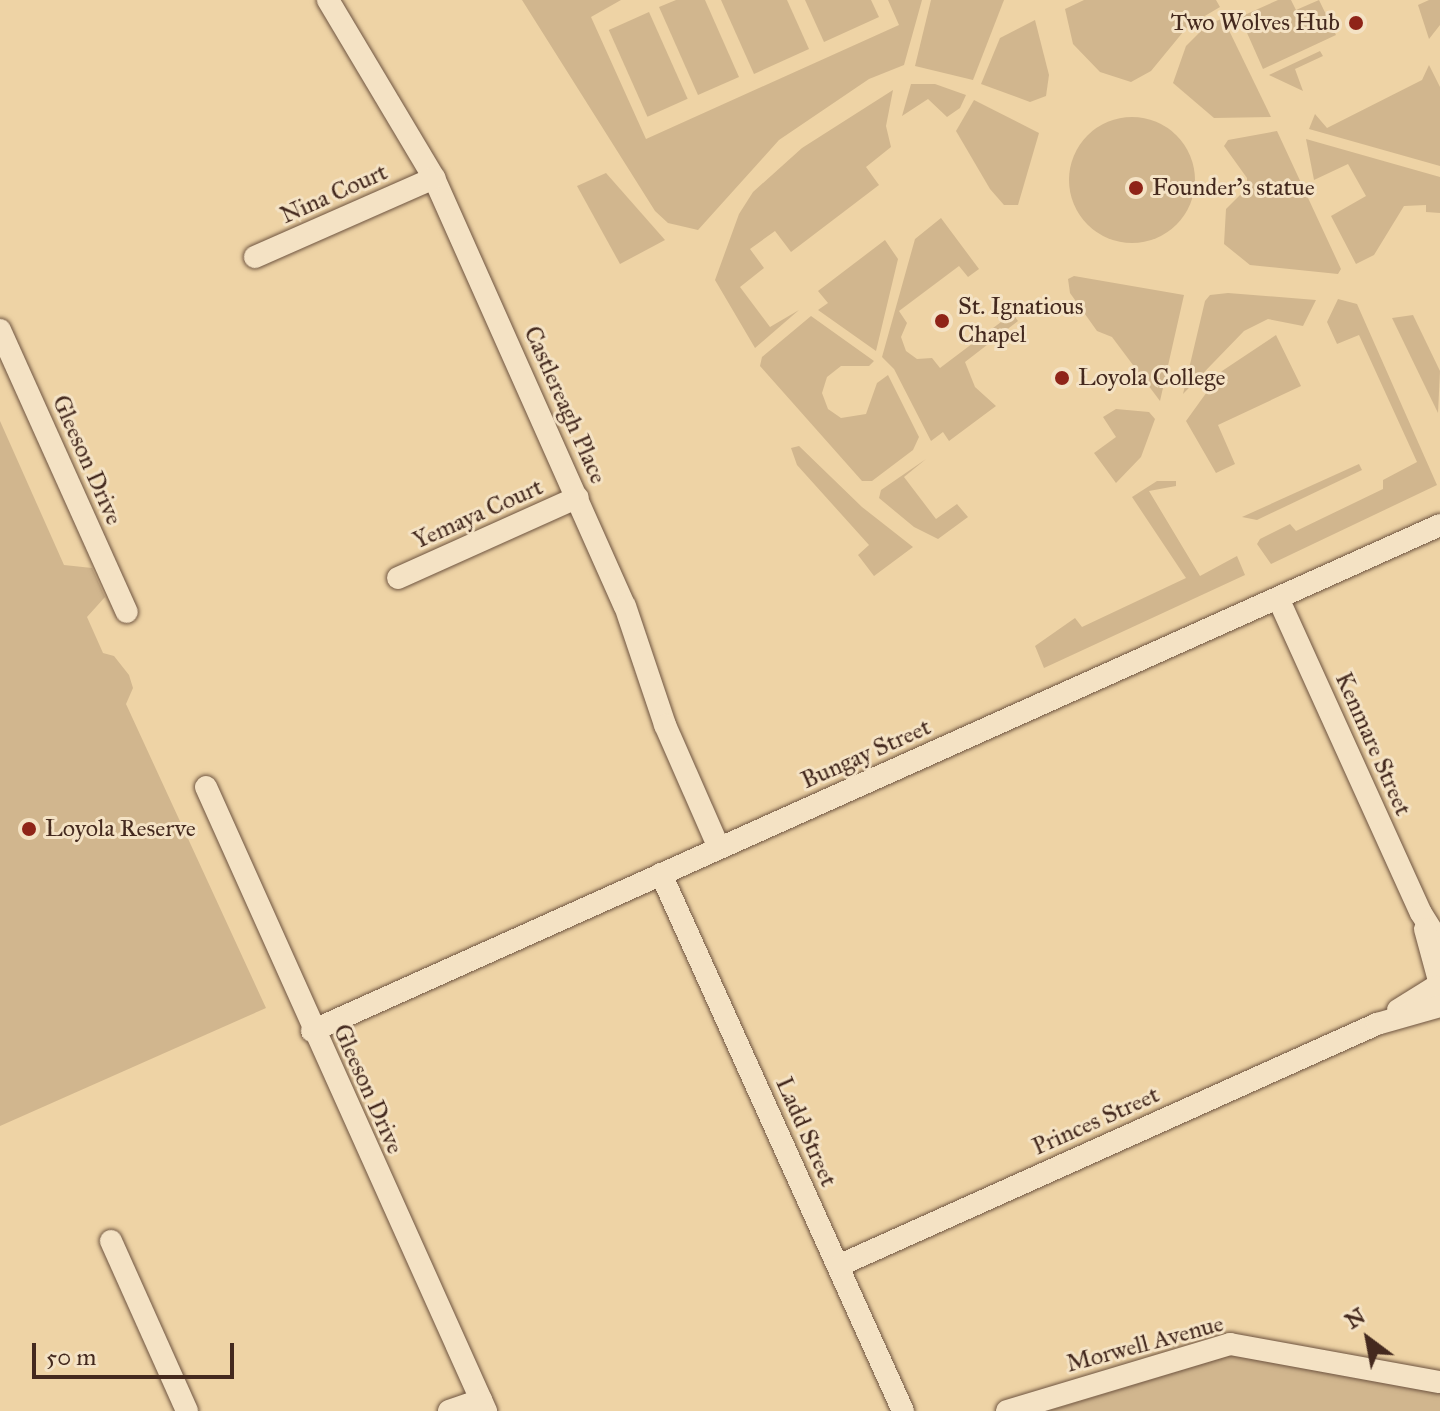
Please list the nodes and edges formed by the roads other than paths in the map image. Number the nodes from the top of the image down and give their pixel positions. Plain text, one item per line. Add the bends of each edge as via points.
1 (328, 0) edge
2 (434, 178) junction
3 (255, 257) dead end
4 (0, 330) edge
5 (578, 497) junction
6 (1440, 525) edge
7 (398, 578) dead end
8 (1278, 598) junction
9 (127, 612) dead end
10 (206, 787) dead end
11 (719, 848) junction
12 (661, 874) junction
13 (1421, 913) junction
14 (1440, 943) edge
15 (1439, 990) edge
16 (312, 1031) junction
17 (111, 1241) dead end
18 (838, 1266) junction
19 (1440, 1382) edge
20 (484, 1406) edge
21 (187, 1411) edge
22 (449, 1411) edge
23 (903, 1411) edge
24 (1007, 1411) edge

1 - 2 street, Castlereagh Place
2 - 3 street, Nina Court
2 - 5 street, Castlereagh Place
4 - 9 street, Gleeson Drive
5 - 7 street, Yemaya Court
5 - 11 street, Castlereagh Place via 638,638 665,725
6 - 8 street, Bungay Street
8 - 11 street, Bungay Street
8 - 13 street, Kenmare Street
10 - 16 street, Gleeson Drive
11 - 12 street, Bungay Street
12 - 16 street, Bungay Street
12 - 18 street, Ladd Street
13 - 14 street, Kenmare Street
13 - 15 street, Kenmare Street
15 - 18 street, Princes Street via 1377,1024
16 - 20 street, Gleeson Drive
17 - 21 street
18 - 23 street, Ladd Street
19 - 24 street, Morwell Avenue via 1230,1344
20 - 22 street

